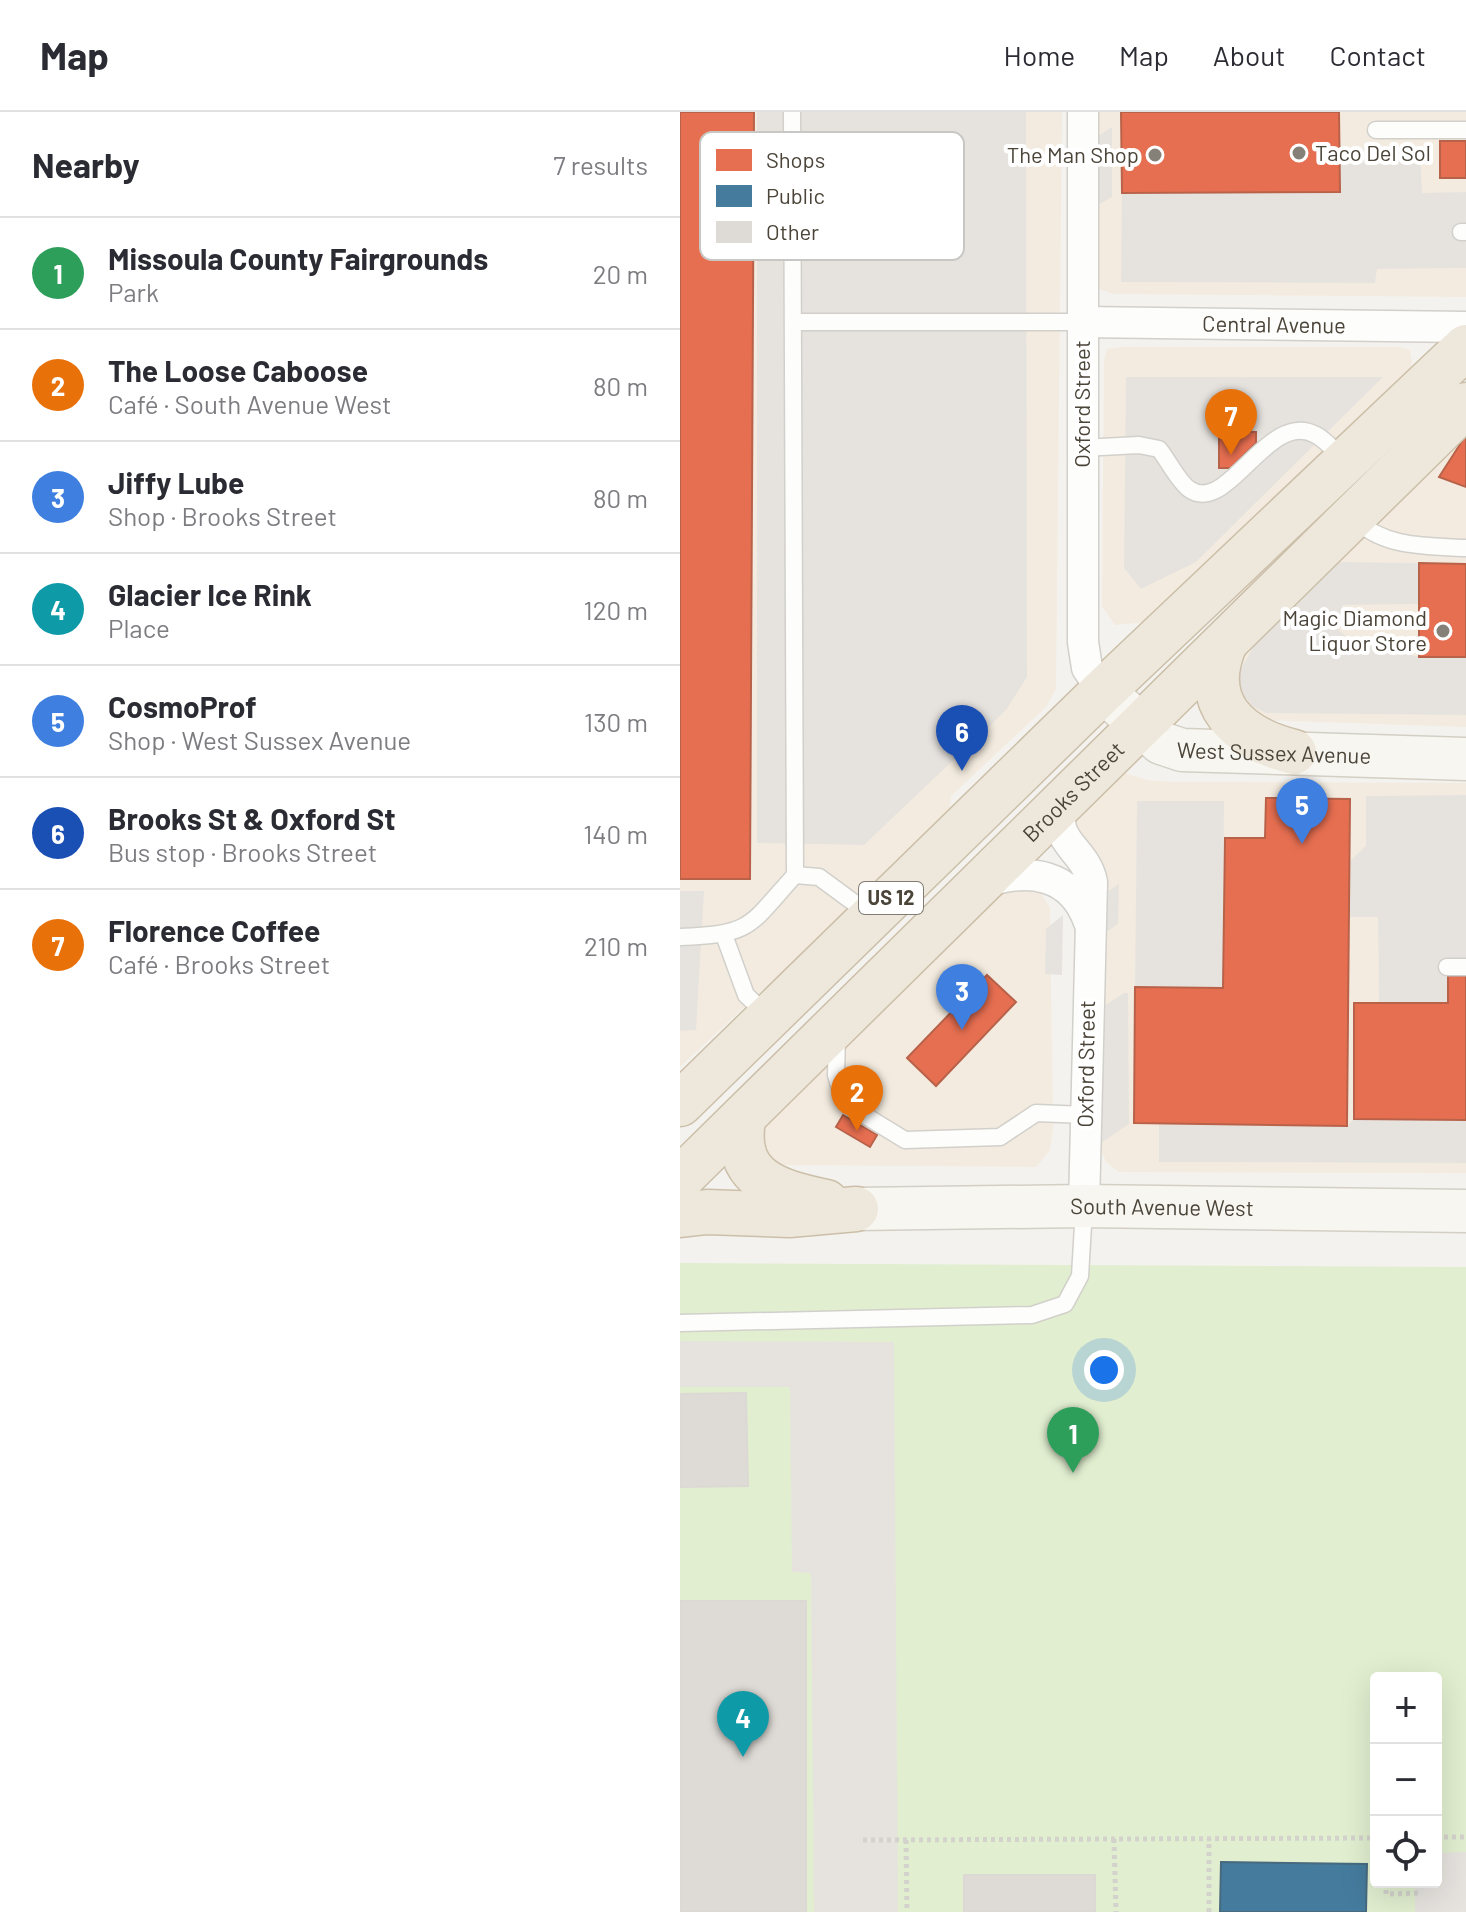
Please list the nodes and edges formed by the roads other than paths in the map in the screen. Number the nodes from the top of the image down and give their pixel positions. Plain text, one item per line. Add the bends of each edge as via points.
1 (792, 112) edge
2 (1083, 112) edge
3 (1376, 130) dead end
4 (1466, 130) edge
5 (792, 132) edge
6 (793, 260) edge
7 (793, 322) junction
8 (1082, 322) junction
9 (1466, 327) edge
10 (1466, 347) edge
11 (1466, 405) edge
12 (1082, 448) junction
13 (1346, 461) junction
14 (1353, 518) junction
15 (1466, 548) edge
16 (1225, 643) junction
17 (1103, 691) junction
18 (1141, 727) junction
19 (1294, 752) junction
20 (1466, 759) edge
21 (1063, 801) junction
22 (795, 875) junction
23 (982, 883) junction
24 (873, 916) junction
25 (1089, 922) junction
26 (724, 935) junction
27 (680, 937) edge
28 (1447, 967) dead end
29 (1466, 967) edge
30 (769, 1017) junction
31 (837, 1027) junction
32 (680, 1104) edge
33 (1085, 1115) junction
34 (743, 1136) junction
35 (680, 1179) edge
36 (1084, 1206) junction
37 (856, 1209) junction
38 (1466, 1211) edge
39 (680, 1215) edge
40 (680, 1323) edge

1 - 5 lane
2 - 8 street, Oxford Street
3 - 4 lane
6 - 7 lane
7 - 8 lane
7 - 22 lane
8 - 9 street, Central Avenue
8 - 12 street, Oxford Street
10 - 13 highway, US 12
11 - 14 highway, Brooks Street / US 12
12 - 13 lane via 1159,449 1187,489 1200,493 1218,490 1267,446 1295,431 1314,433
12 - 17 street, Oxford Street via 1084,656
13 - 17 highway, US 12
14 - 15 lane via 1368,532 1406,545
14 - 16 highway, Brooks Street / US 12
16 - 18 highway, Brooks Street / US 12
16 - 19 highway via 1219,693 1228,716 1260,743
17 - 18 street, West Sussex Avenue
17 - 24 highway, US 12
18 - 19 street, West Sussex Avenue via 1161,743 1182,750
18 - 21 highway, Brooks Street / US 12
19 - 20 street, West Sussex Avenue
21 - 23 highway, Brooks Street / US 12
21 - 25 street, Oxford Street via 1061,830 1092,882
22 - 24 lane via 819,877
22 - 26 lane via 747,928
23 - 25 street via 1020,874 1048,876 1076,897
23 - 31 highway, Brooks Street / US 12
24 - 30 highway, US 12
25 - 33 street, Oxford Street
26 - 27 lane
26 - 30 lane via 746,995
28 - 29 lane
30 - 32 highway, US 12
31 - 33 lane via 841,1092 856,1110 905,1140 1000,1137 1036,1113
31 - 34 highway, Brooks Street / US 12
33 - 36 street, Oxford Street
34 - 35 highway, Brooks Street / US 12
34 - 37 highway via 752,1171 773,1188
36 - 37 street, South Avenue West
36 - 38 street, South Avenue West
36 - 40 lane via 1080,1276 1065,1304 1032,1315
37 - 39 highway

